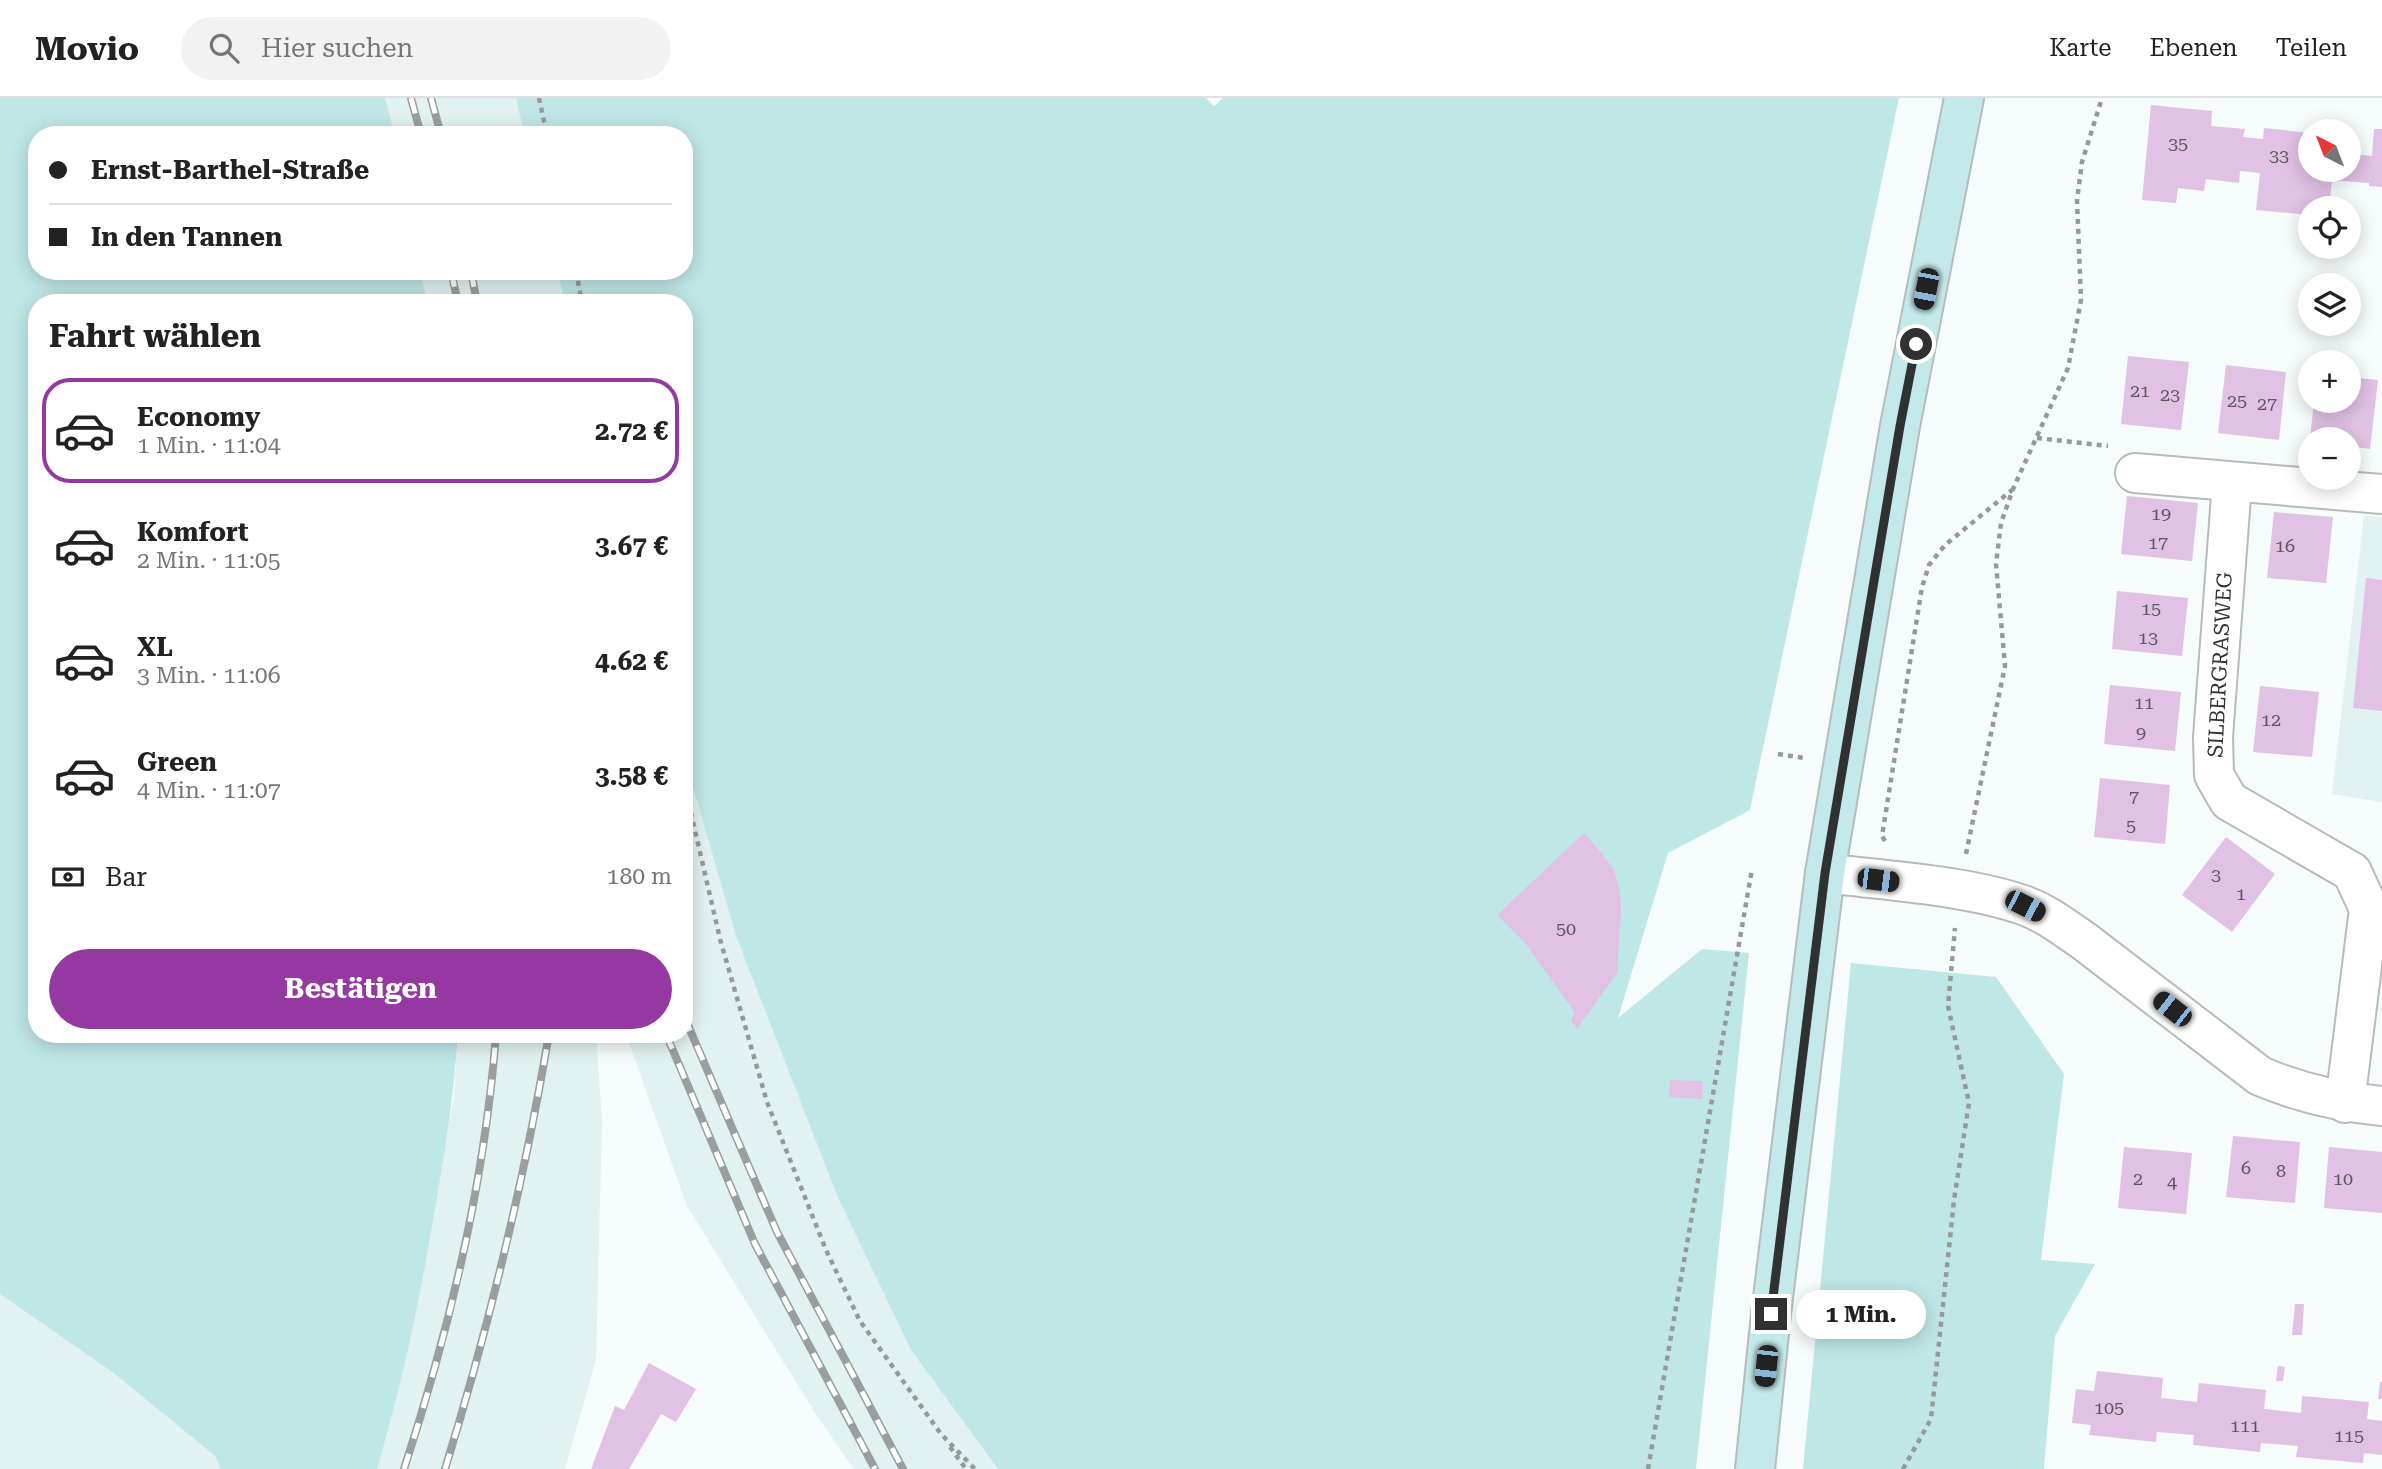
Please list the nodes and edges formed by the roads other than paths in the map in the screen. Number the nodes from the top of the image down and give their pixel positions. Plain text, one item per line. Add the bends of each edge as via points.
1 (1964, 98) edge
2 (2135, 473) road end
3 (2232, 483) junction
4 (2382, 494) edge
5 (1825, 873) junction
6 (2364, 1104) edge
7 (1755, 1469) edge

1 - 5 street via 1900,426
2 - 3 street
3 - 4 street
3 - 6 street, SILBERGRASWEG via 2214,775 2229,801 2352,872 2369,909
5 - 6 street via 1958,891 2025,906 2054,920 2260,1076 2293,1090
5 - 7 street

